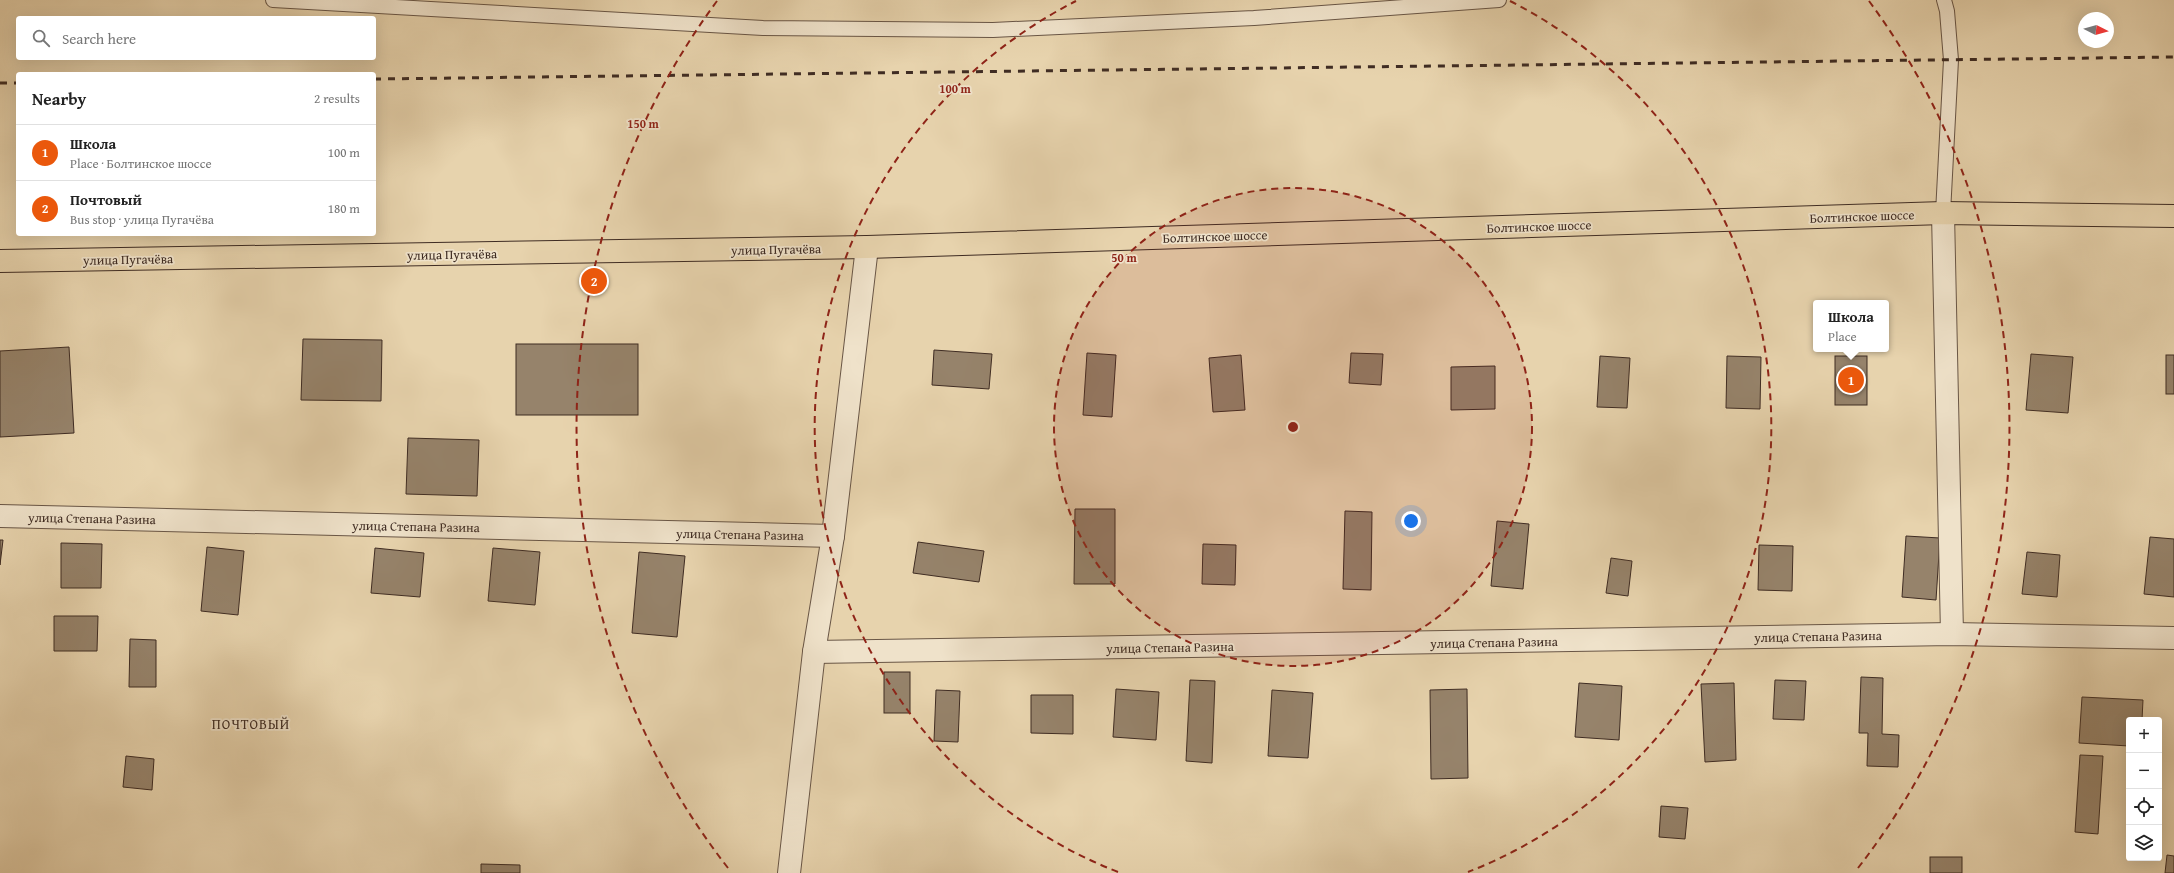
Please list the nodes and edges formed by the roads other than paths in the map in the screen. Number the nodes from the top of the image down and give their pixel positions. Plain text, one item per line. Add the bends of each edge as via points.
1 (273, 0) edge
2 (1500, 0) edge
3 (1944, 0) edge
4 (1943, 213) junction
5 (2174, 216) edge
6 (903, 246) joint
7 (867, 248) junction
8 (0, 262) edge
9 (0, 516) edge
10 (832, 536) junction
11 (1952, 634) junction
12 (2174, 638) edge
13 (814, 652) junction
14 (789, 873) edge

1 - 2 lane via 763,28 993,30 1254,18
3 - 4 lane via 1951,60
4 - 5 main road, Болтинское шоссе
4 - 6 main road, Болтинское шоссе
4 - 11 street
6 - 7 main road, улица Пугачёва
7 - 8 main road, улица Пугачёва
7 - 10 street
9 - 10 street, улица Степана Разина
10 - 13 street
11 - 12 street, улица Степана Разина
11 - 13 street, улица Степана Разина
13 - 14 street

